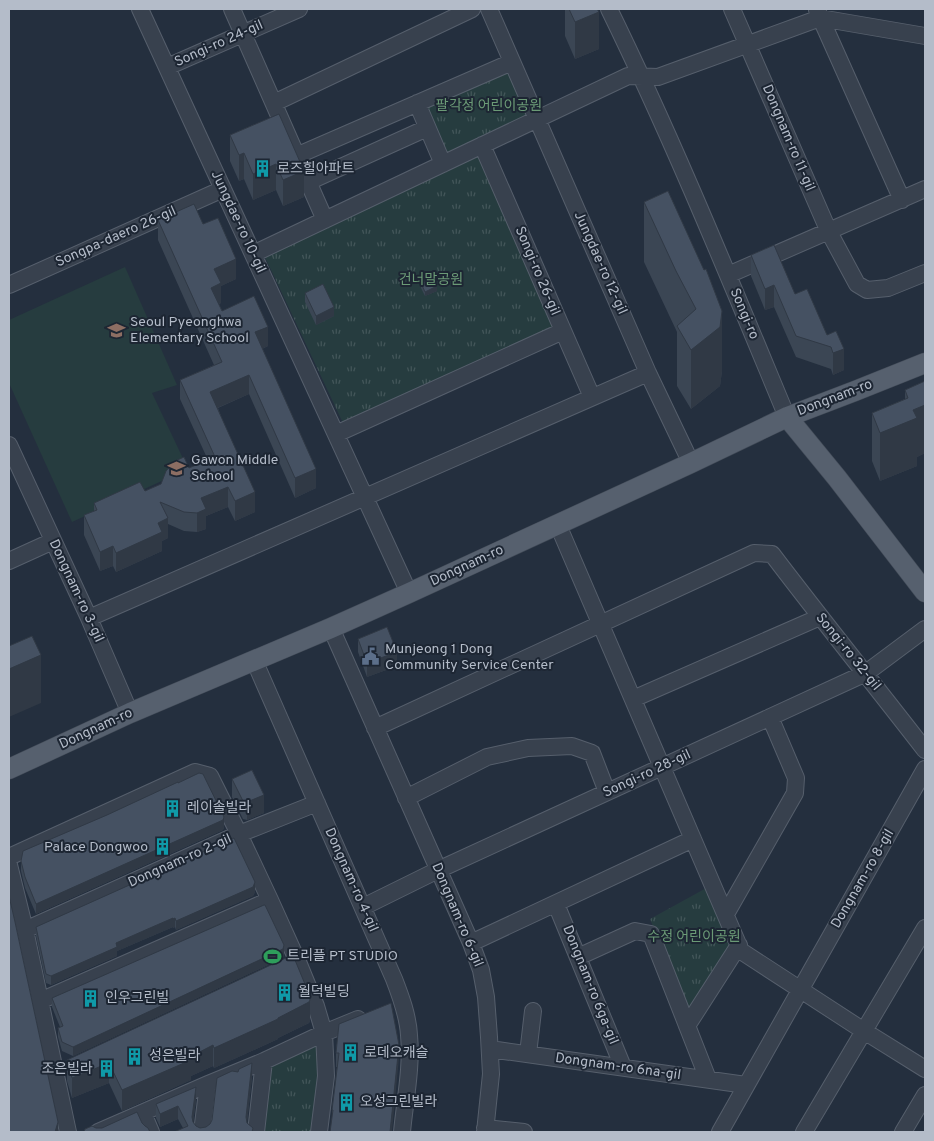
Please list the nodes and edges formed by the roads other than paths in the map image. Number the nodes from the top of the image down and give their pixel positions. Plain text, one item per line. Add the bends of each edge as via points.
1 (140, 9) edge
2 (232, 9) edge
3 (299, 9) edge
4 (472, 9) edge
5 (489, 9) edge
6 (609, 9) edge
7 (732, 9) edge
8 (818, 13) edge
9 (243, 33) junction
10 (925, 36) edge
11 (747, 44) junction
12 (512, 62) junction
13 (167, 67) junction
14 (642, 76) junction
15 (274, 103) junction
16 (416, 103) junction
17 (537, 120) junction
18 (427, 128) junction
19 (482, 146) junction
20 (296, 156) junction
21 (443, 164) junction
22 (308, 182) junction
23 (223, 189) junction
24 (925, 189) edge
25 (902, 200) junction
26 (325, 220) junction
27 (829, 232) junction
28 (253, 254) junction
29 (925, 273) edge
30 (728, 275) junction
31 (9, 285) edge
32 (563, 331) junction
33 (925, 363) edge
34 (648, 373) junction
35 (592, 397) junction
36 (787, 417) junction
37 (336, 434) junction
38 (9, 445) edge
39 (691, 463) junction
40 (14, 472) edge
41 (365, 497) junction
42 (558, 525) junction
43 (53, 541) junction
44 (9, 561) edge
45 (925, 592) edge
46 (409, 593) junction
47 (820, 617) junction
48 (89, 618) junction
49 (600, 624) junction
50 (331, 628) junction
51 (925, 629) edge
52 (254, 660) junction
53 (866, 674) junction
54 (633, 699) junction
55 (130, 712) junction
56 (770, 717) junction
57 (375, 728) junction
58 (925, 750) edge
59 (662, 767) junction
60 (925, 769) edge
61 (9, 770) edge
62 (606, 792) junction
63 (406, 798) junction
64 (317, 803) junction
65 (239, 834) junction
66 (693, 839) junction
67 (9, 857) edge
68 (9, 866) edge
69 (438, 870) junction
70 (270, 900) junction
71 (556, 904) junction
72 (363, 907) junction
73 (726, 914) junction
74 (925, 928) edge
75 (25, 930) junction
76 (471, 943) junction
77 (739, 945) junction
78 (578, 957) junction
79 (298, 962) junction
80 (280, 971) edge
81 (800, 990) junction
82 (402, 1001) junction
83 (40, 1002) junction
84 (533, 1012) dead end
85 (687, 1026) junction
86 (864, 1031) junction
87 (324, 1033) junction
88 (490, 1049) junction
89 (528, 1054) junction
90 (264, 1061) junction
91 (74, 1067) edge
92 (623, 1067) junction
93 (925, 1069) edge
94 (56, 1075) junction
95 (708, 1079) junction
96 (208, 1084) junction
97 (746, 1085) junction
98 (925, 1095) edge
99 (143, 1113) junction
100 (485, 1130) edge
101 (68, 1132) edge
102 (98, 1132) edge
103 (151, 1132) edge
104 (202, 1132) edge
105 (256, 1132) edge
106 (319, 1132) edge
107 (402, 1132) edge
108 (524, 1132) edge
109 (720, 1132) edge
110 (804, 1132) edge
111 (904, 1132) edge

1 - 13 street, Jungdae-ro 10-gil
2 - 9 street
3 - 9 street, Songi-ro 24-gil
4 - 15 street
5 - 12 street, Jungdae-ro 12-gil
6 - 14 street, Songi-ro
7 - 11 street, Dongnam-ro 11-gil
8 - 10 street
8 - 11 street
8 - 25 street
9 - 13 street, Songi-ro 24-gil
9 - 15 street
11 - 14 street via 658,77
11 - 27 street, Dongnam-ro 11-gil
12 - 16 street
12 - 17 street, Jungdae-ro 12-gil
13 - 23 street, Jungdae-ro 10-gil
14 - 17 street via 628,76
14 - 30 street, Songi-ro
15 - 20 street
16 - 18 street
16 - 20 street
17 - 19 street
17 - 34 street, Jungdae-ro 12-gil
18 - 21 street
18 - 22 street
19 - 21 street
19 - 32 street, Songi-ro 26-gil
20 - 22 street
21 - 26 street
22 - 26 street
23 - 28 street, Jungdae-ro 10-gil
23 - 31 street, Songpa-daero 26-gil
24 - 25 street
25 - 27 street
26 - 28 street
27 - 29 street, Dongnam-ro 11-gil via 857,284 867,290 888,288
27 - 30 street
28 - 37 street, Jungdae-ro 10-gil
30 - 36 street, Songi-ro
32 - 35 street, Songi-ro 26-gil
32 - 37 street
33 - 36 main road, Dongnam-ro
34 - 35 street
34 - 39 street, Jungdae-ro 12-gil
35 - 41 street
36 - 39 main road, Dongnam-ro
36 - 45 main road, Songi-ro
37 - 41 street, Jungdae-ro 10-gil
38 - 40 street, Dongnam-ro 3-gil
39 - 42 main road, Dongnam-ro
40 - 43 street, Dongnam-ro 3-gil
41 - 46 street, Jungdae-ro 10-gil
41 - 48 street
42 - 46 main road, Dongnam-ro
42 - 49 street
43 - 44 street
43 - 48 street, Dongnam-ro 3-gil
46 - 50 main road, Dongnam-ro
47 - 49 street, Songi-ro 32-gil via 772,554 754,553
47 - 53 street, Songi-ro 32-gil
47 - 54 street
48 - 55 street, Dongnam-ro 3-gil
49 - 54 street
49 - 57 street
50 - 52 main road, Dongnam-ro
50 - 57 street, Dongnam-ro 6-gil
51 - 53 street, Songi-ro 28-gil
52 - 55 main road, Dongnam-ro
52 - 64 street, Dongnam-ro 4-gil
53 - 56 street, Songi-ro 28-gil
53 - 58 street, Songi-ro 32-gil
54 - 59 street
55 - 61 main road, Dongnam-ro
56 - 59 street, Songi-ro 28-gil
56 - 73 street via 796,778 795,793
57 - 63 street, Dongnam-ro 6-gil
59 - 62 street, Songi-ro 28-gil
59 - 66 street
60 - 81 street, Dongnam-ro 8-gil
62 - 63 street via 592,753 572,746 528,748 487,757
62 - 69 street, Songi-ro 28-gil
63 - 69 street, Dongnam-ro 6-gil
64 - 65 street
64 - 72 street, Dongnam-ro 4-gil
65 - 67 street, Dongnam-ro 2-gil via 210,776 195,772
65 - 70 street
65 - 75 street, Dongnam-ro 2-gil
66 - 71 street
66 - 73 street
68 - 75 street
69 - 72 street, Songi-ro 28-gil
69 - 76 street, Dongnam-ro 6-gil
70 - 79 street
70 - 83 street
71 - 76 street
71 - 78 street, Dongnam-ro 6ga-gil
72 - 82 street, Dongnam-ro 4-gil
73 - 77 street
74 - 86 street
75 - 83 street
76 - 88 street, Dongnam-ro 6-gil via 486,997
77 - 81 street via 741,951
77 - 85 street
78 - 85 street, Dongnam-ro 6na-gil via 635,931 651,934
78 - 92 street, Dongnam-ro 6ga-gil
79 - 80 street
79 - 87 street
81 - 86 street
81 - 97 street, Dongnam-ro 8-gil
82 - 87 street
82 - 107 street, Dongnam-ro 4-gil via 409,1034 410,1061
83 - 94 street
84 - 89 street
85 - 95 street, Dongnam-ro 6na-gil
86 - 93 street
86 - 110 street
87 - 90 street
87 - 106 street via 326,1076
88 - 89 street, Dongnam-ro 6na-gil
88 - 100 street, Dongnam-ro 6-gil via 491,1074
89 - 92 street, Dongnam-ro 6na-gil
90 - 96 street
90 - 105 street
91 - 94 street
92 - 95 street, Dongnam-ro 6na-gil
94 - 101 street
95 - 97 street, Dongnam-ro 6na-gil
96 - 99 street
96 - 104 street
97 - 109 street, Dongnam-ro 8-gil
98 - 111 street
99 - 102 street
99 - 103 street
100 - 108 street, Dongnam-ro 6-gil

